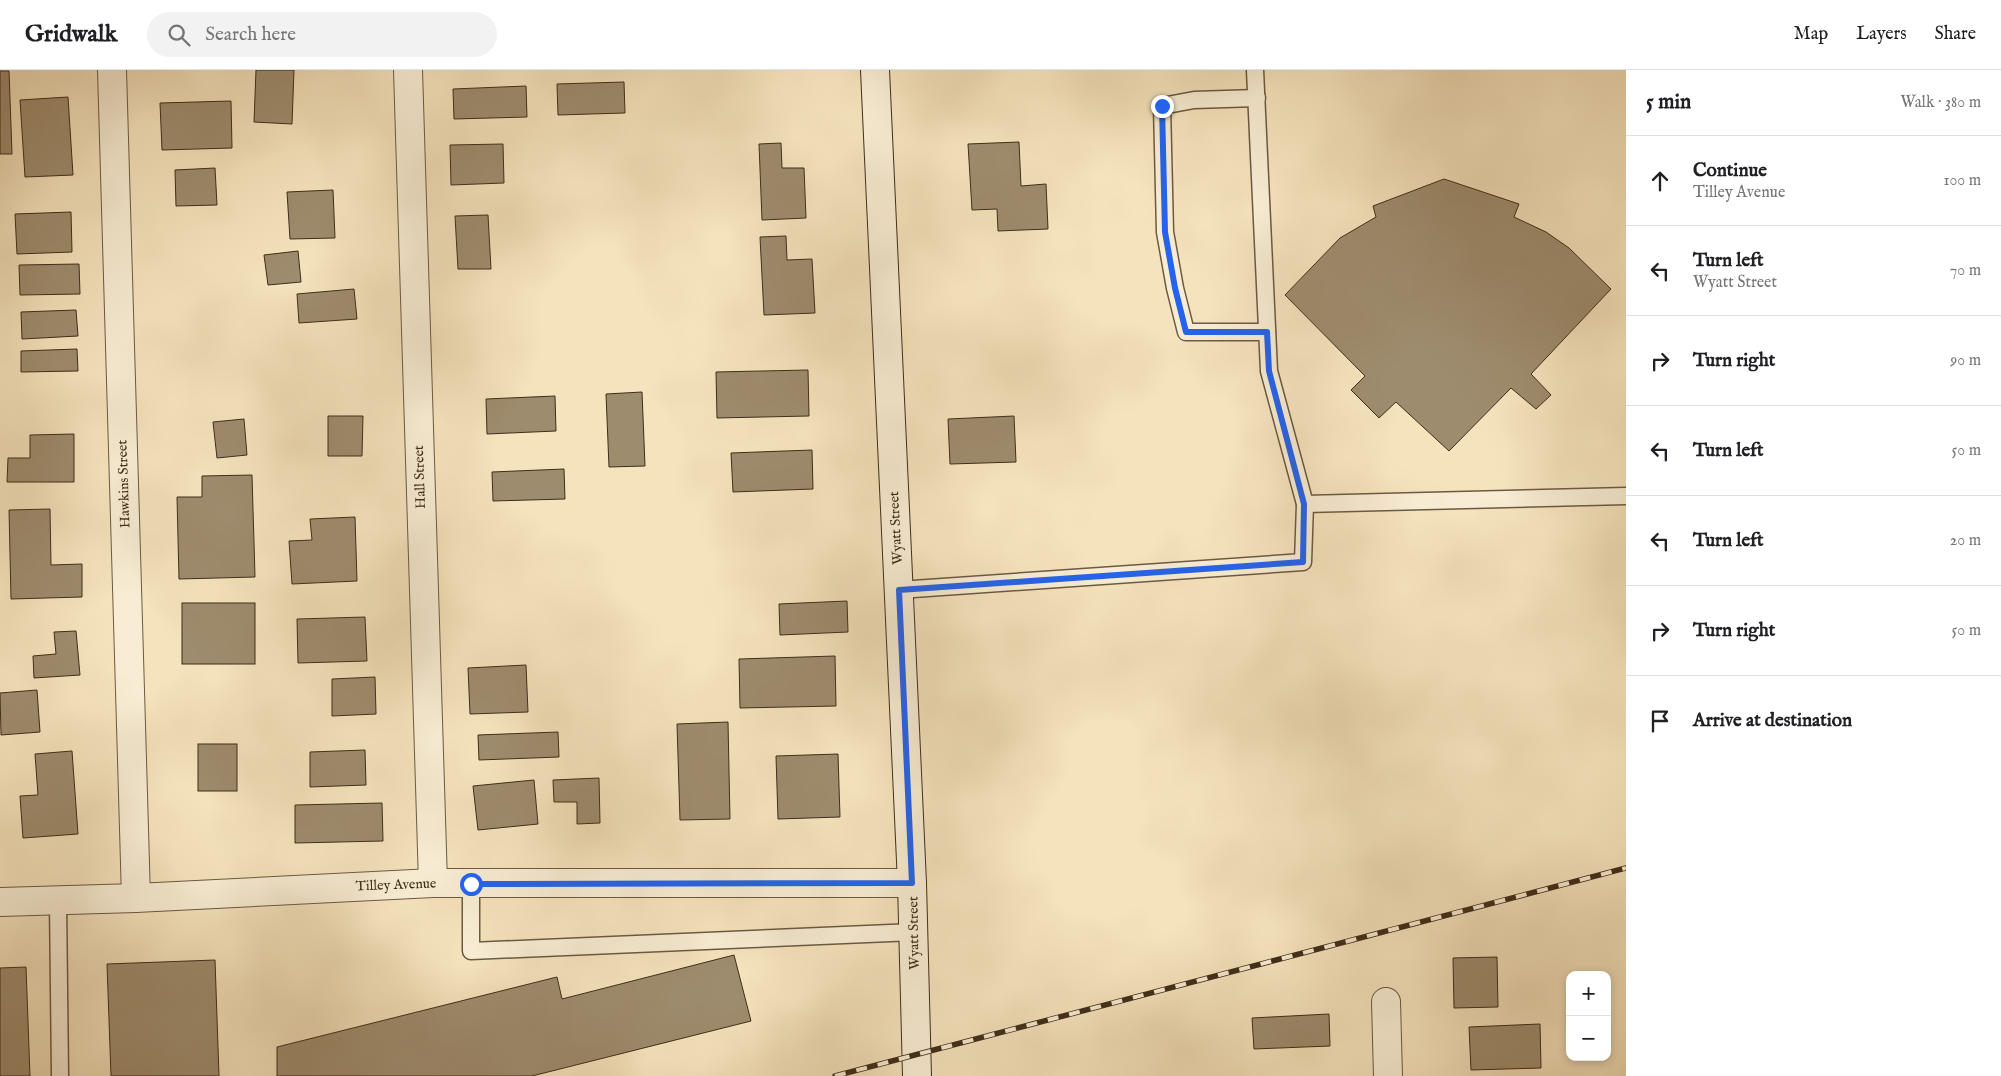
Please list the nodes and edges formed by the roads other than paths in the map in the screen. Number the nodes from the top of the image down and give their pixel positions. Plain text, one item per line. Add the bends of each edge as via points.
1 (112, 70) edge
2 (408, 70) edge
3 (875, 70) edge
4 (1255, 70) edge
5 (1257, 98) junction
6 (1267, 332) junction
7 (1626, 496) edge
8 (1304, 504) junction
9 (899, 590) junction
10 (433, 883) junction
11 (912, 883) junction
12 (471, 884) junction
13 (136, 898) junction
14 (58, 901) junction
15 (0, 902) edge
16 (914, 932) junction
17 (1386, 1002) dead end
18 (60, 1076) edge
19 (917, 1076) edge
20 (1388, 1076) edge

1 - 13 street, Hawkins Street
2 - 10 street, Hall Street
3 - 9 street, Wyatt Street
4 - 5 lane
5 - 6 lane
5 - 6 lane via 1194,100 1162,106 1165,232 1186,332
6 - 8 lane via 1269,371
7 - 8 lane
8 - 9 lane via 1303,562
9 - 11 street, Wyatt Street
10 - 12 street, Tilley Avenue
10 - 13 street, Tilley Avenue
11 - 12 street, Tilley Avenue
11 - 16 street, Wyatt Street
12 - 16 lane via 471,951
13 - 14 street, Tilley Avenue
14 - 15 street, Tilley Avenue
14 - 18 lane
16 - 19 street, Wyatt Street
17 - 20 street

